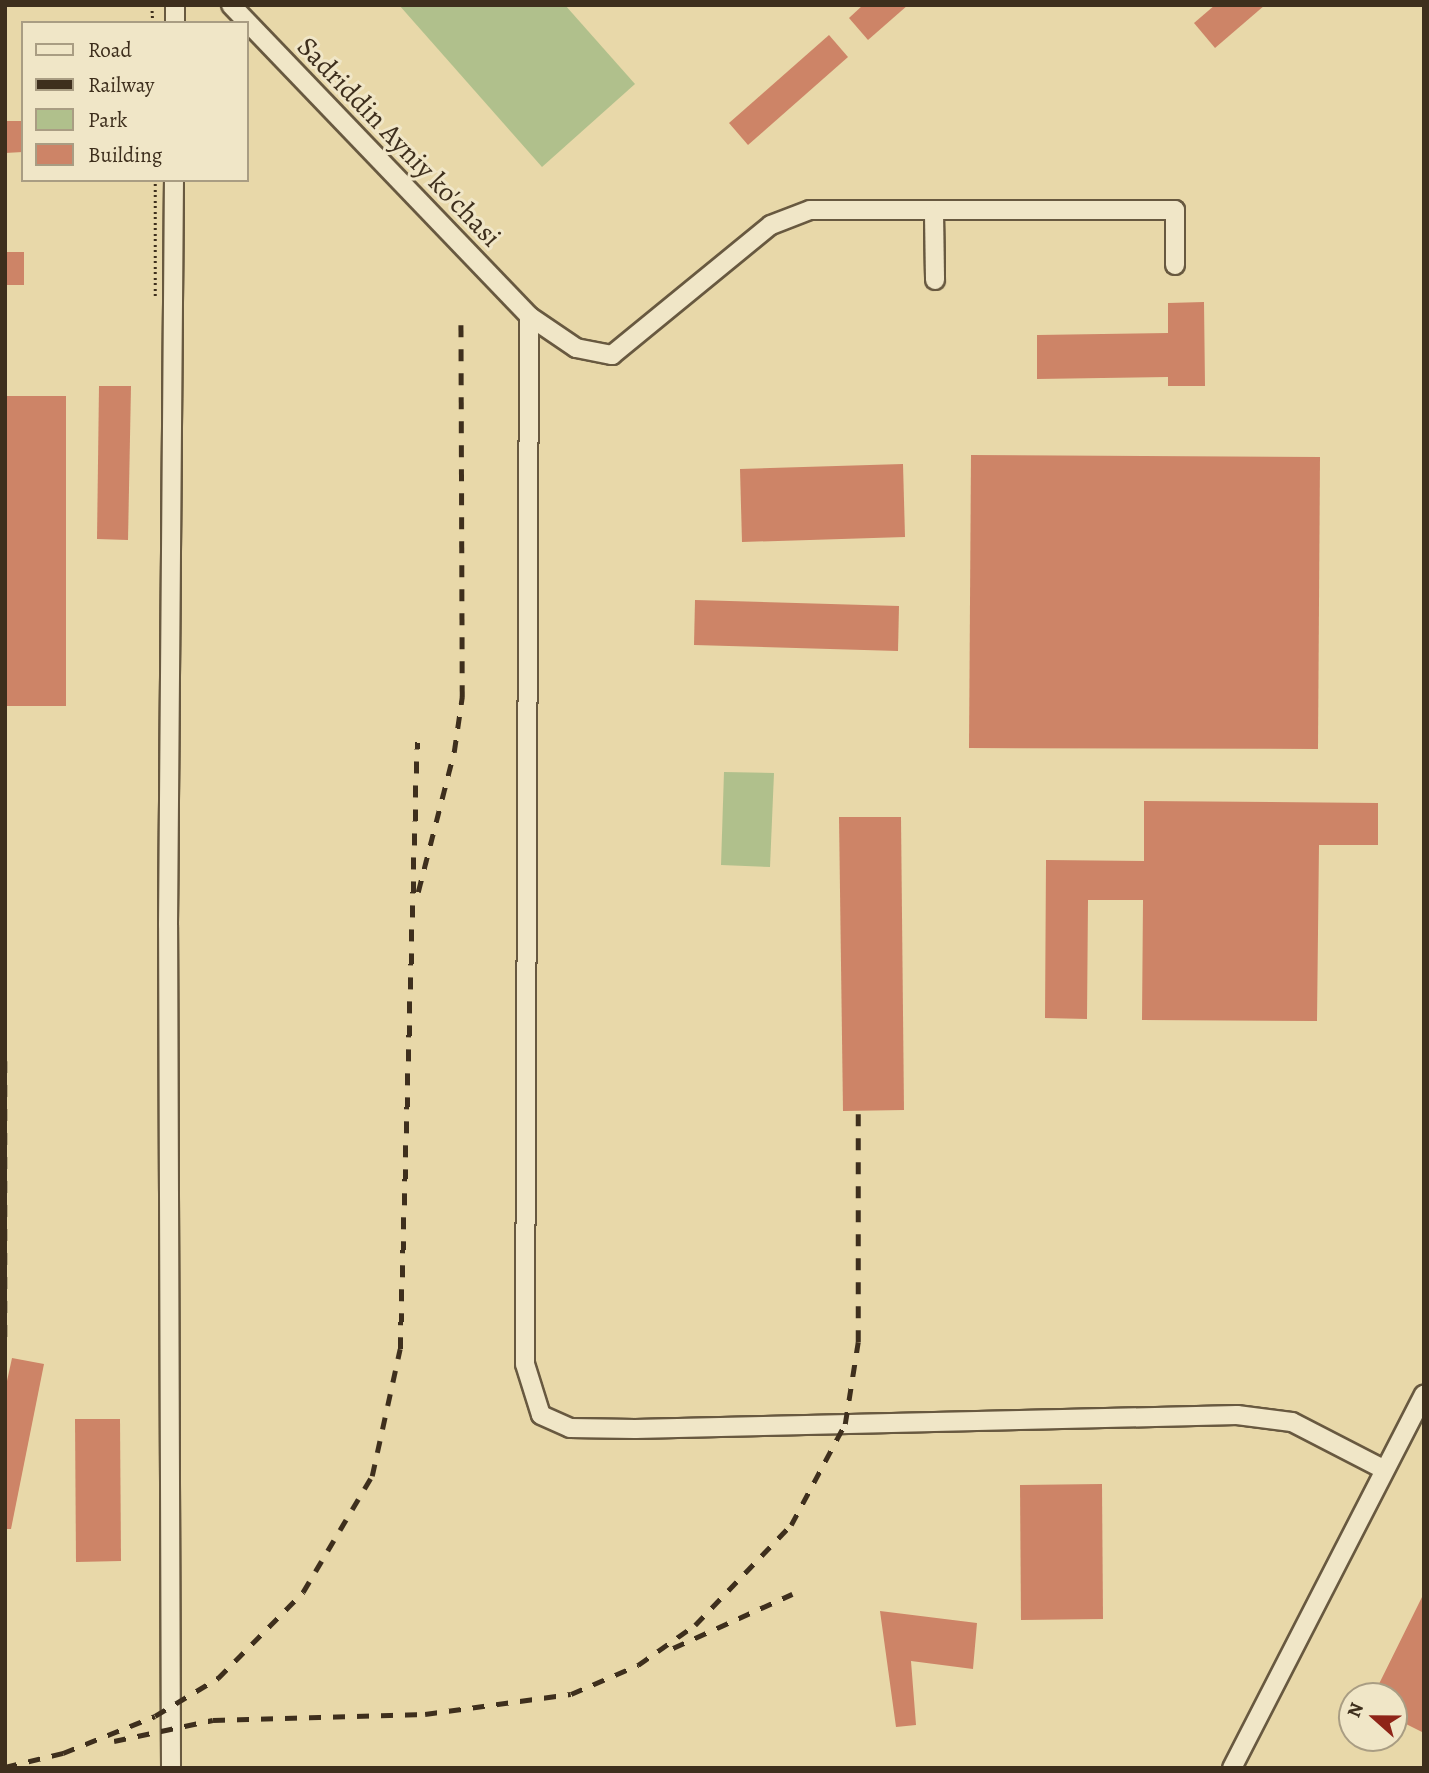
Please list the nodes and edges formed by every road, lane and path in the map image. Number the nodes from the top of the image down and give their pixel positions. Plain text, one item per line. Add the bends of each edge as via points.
1 (231, 5) edge
2 (246, 21) edge
3 (248, 23) edge
4 (174, 182) edge
5 (934, 214) junction
6 (1175, 265) dead end
7 (935, 280) dead end
8 (529, 316) junction
9 (1424, 1395) edge
10 (1383, 1469) junction
11 (171, 1768) edge
12 (1232, 1768) edge

1 - 2 street, Sadriddin Ayniy ko'chasi
3 - 8 street, Sadriddin Ayniy ko'chasi
4 - 11 street via 168,925
5 - 6 street via 1175,211
5 - 7 street
5 - 8 street, Sadriddin Ayniy ko'chasi via 810,210 771,225 612,355 576,348
8 - 10 street via 525,1364 541,1415 570,1428 635,1429 1237,1415 1292,1422
9 - 10 street
10 - 12 street

